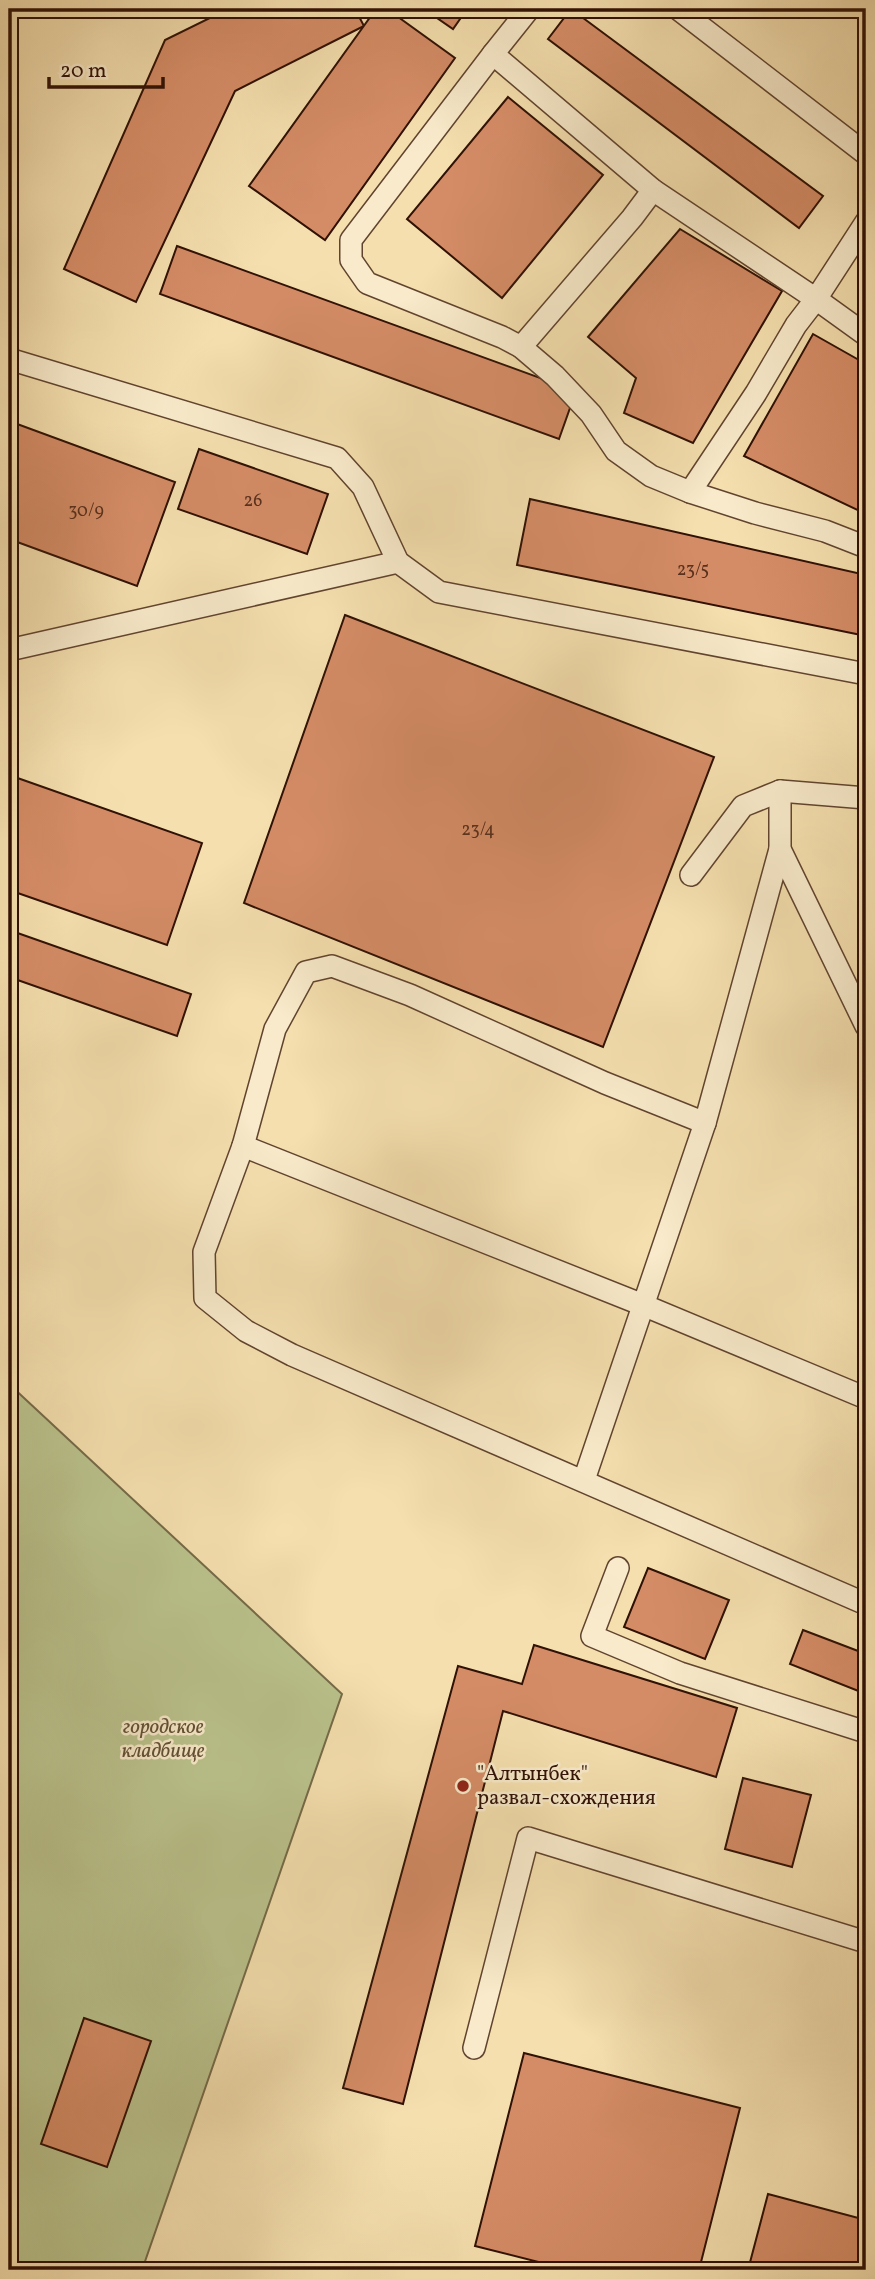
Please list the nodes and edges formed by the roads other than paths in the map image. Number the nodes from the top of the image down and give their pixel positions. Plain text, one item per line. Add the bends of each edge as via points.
1 (529, 9) edge
2 (678, 9) edge
3 (493, 54) junction
4 (866, 155) edge
5 (653, 190) junction
6 (866, 222) edge
7 (816, 299) junction
8 (866, 335) edge
9 (521, 347) junction
10 (9, 359) edge
11 (690, 492) junction
12 (866, 547) edge
13 (398, 562) junction
14 (9, 650) edge
15 (866, 674) edge
16 (780, 791) junction
17 (866, 798) edge
18 (780, 849) junction
19 (691, 875) dead end
20 (866, 1026) edge
21 (705, 1123) junction
22 (243, 1146) junction
23 (643, 1305) junction
24 (866, 1398) edge
25 (584, 1480) junction
26 (618, 1568) dead end
27 (866, 1604) edge
28 (866, 1732) edge
29 (866, 1942) edge
30 (474, 2048) dead end

1 - 3 lane
2 - 4 lane
3 - 5 lane
3 - 9 lane via 351,240 351,260 367,283
5 - 7 lane
5 - 9 lane
6 - 7 lane
7 - 8 lane
7 - 11 lane
9 - 11 lane via 591,414 616,451 651,476
10 - 13 lane via 337,458 363,487
11 - 12 lane
13 - 14 lane
13 - 15 lane via 439,592
16 - 17 lane
16 - 18 lane
16 - 19 lane via 743,806
18 - 20 lane
18 - 21 lane
21 - 22 lane via 410,995 332,966 306,972 275,1029
21 - 23 lane
22 - 23 lane
22 - 25 lane via 204,1252 205,1298 246,1331 292,1355
23 - 24 lane
23 - 25 lane
25 - 27 lane
26 - 28 lane via 592,1636 680,1673
29 - 30 lane via 528,1838

